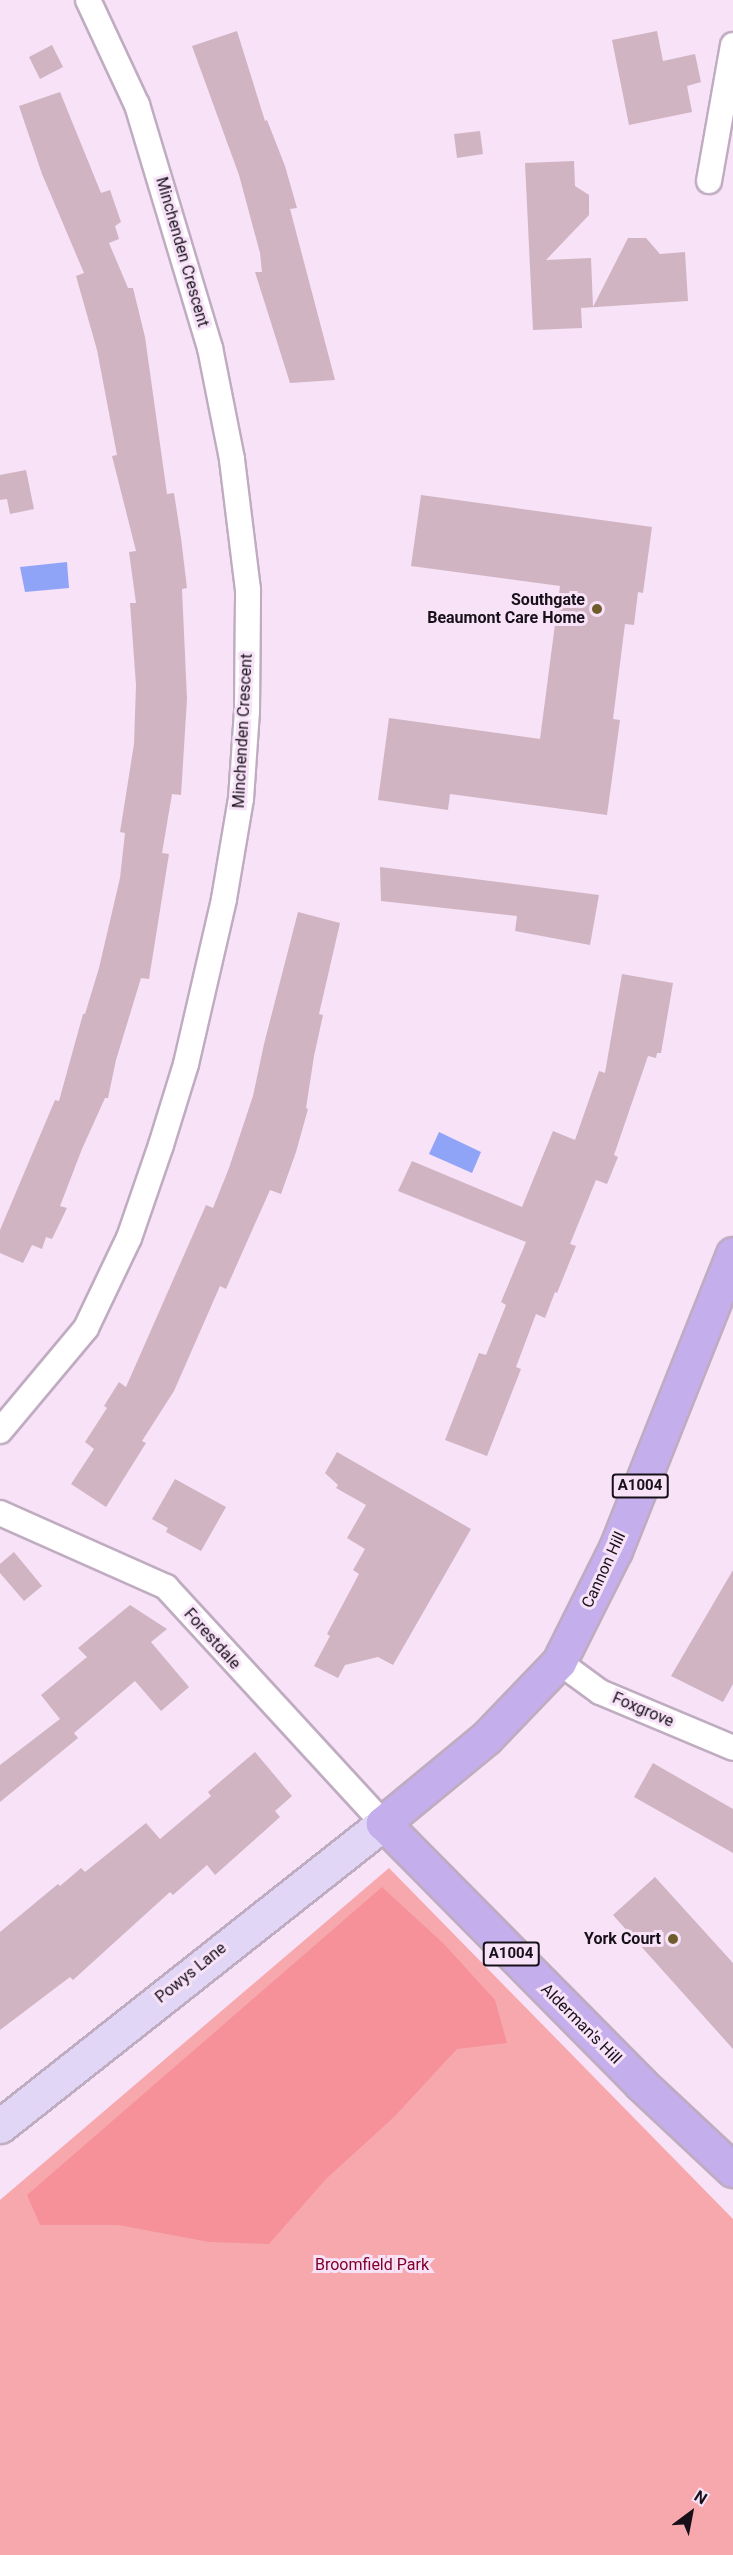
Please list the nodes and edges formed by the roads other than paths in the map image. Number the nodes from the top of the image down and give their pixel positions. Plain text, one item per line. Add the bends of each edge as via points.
1 (88, 0) edge
2 (733, 45) edge
3 (709, 181) dead end
4 (733, 1254) edge
5 (0, 1431) edge
6 (0, 1513) edge
7 (559, 1662) junction
8 (733, 1748) edge
9 (383, 1823) junction
10 (0, 2126) edge
11 (733, 2170) edge

1 - 5 street, Minchenden Crescent via 137,105 210,348 232,459 248,590 247,712 241,799 224,899 186,1064 161,1145 129,1238 86,1328
2 - 3 street
4 - 7 main road, Cannon Hill / A1004 via 615,1550
6 - 9 street, Forestdale via 166,1587
7 - 8 street, Foxgrove via 600,1692
7 - 9 main road, Cannon Hill / A1004 via 486,1738
9 - 10 main road, Powys Lane
9 - 11 main road, Alderman's Hill / A1004 via 633,2076

